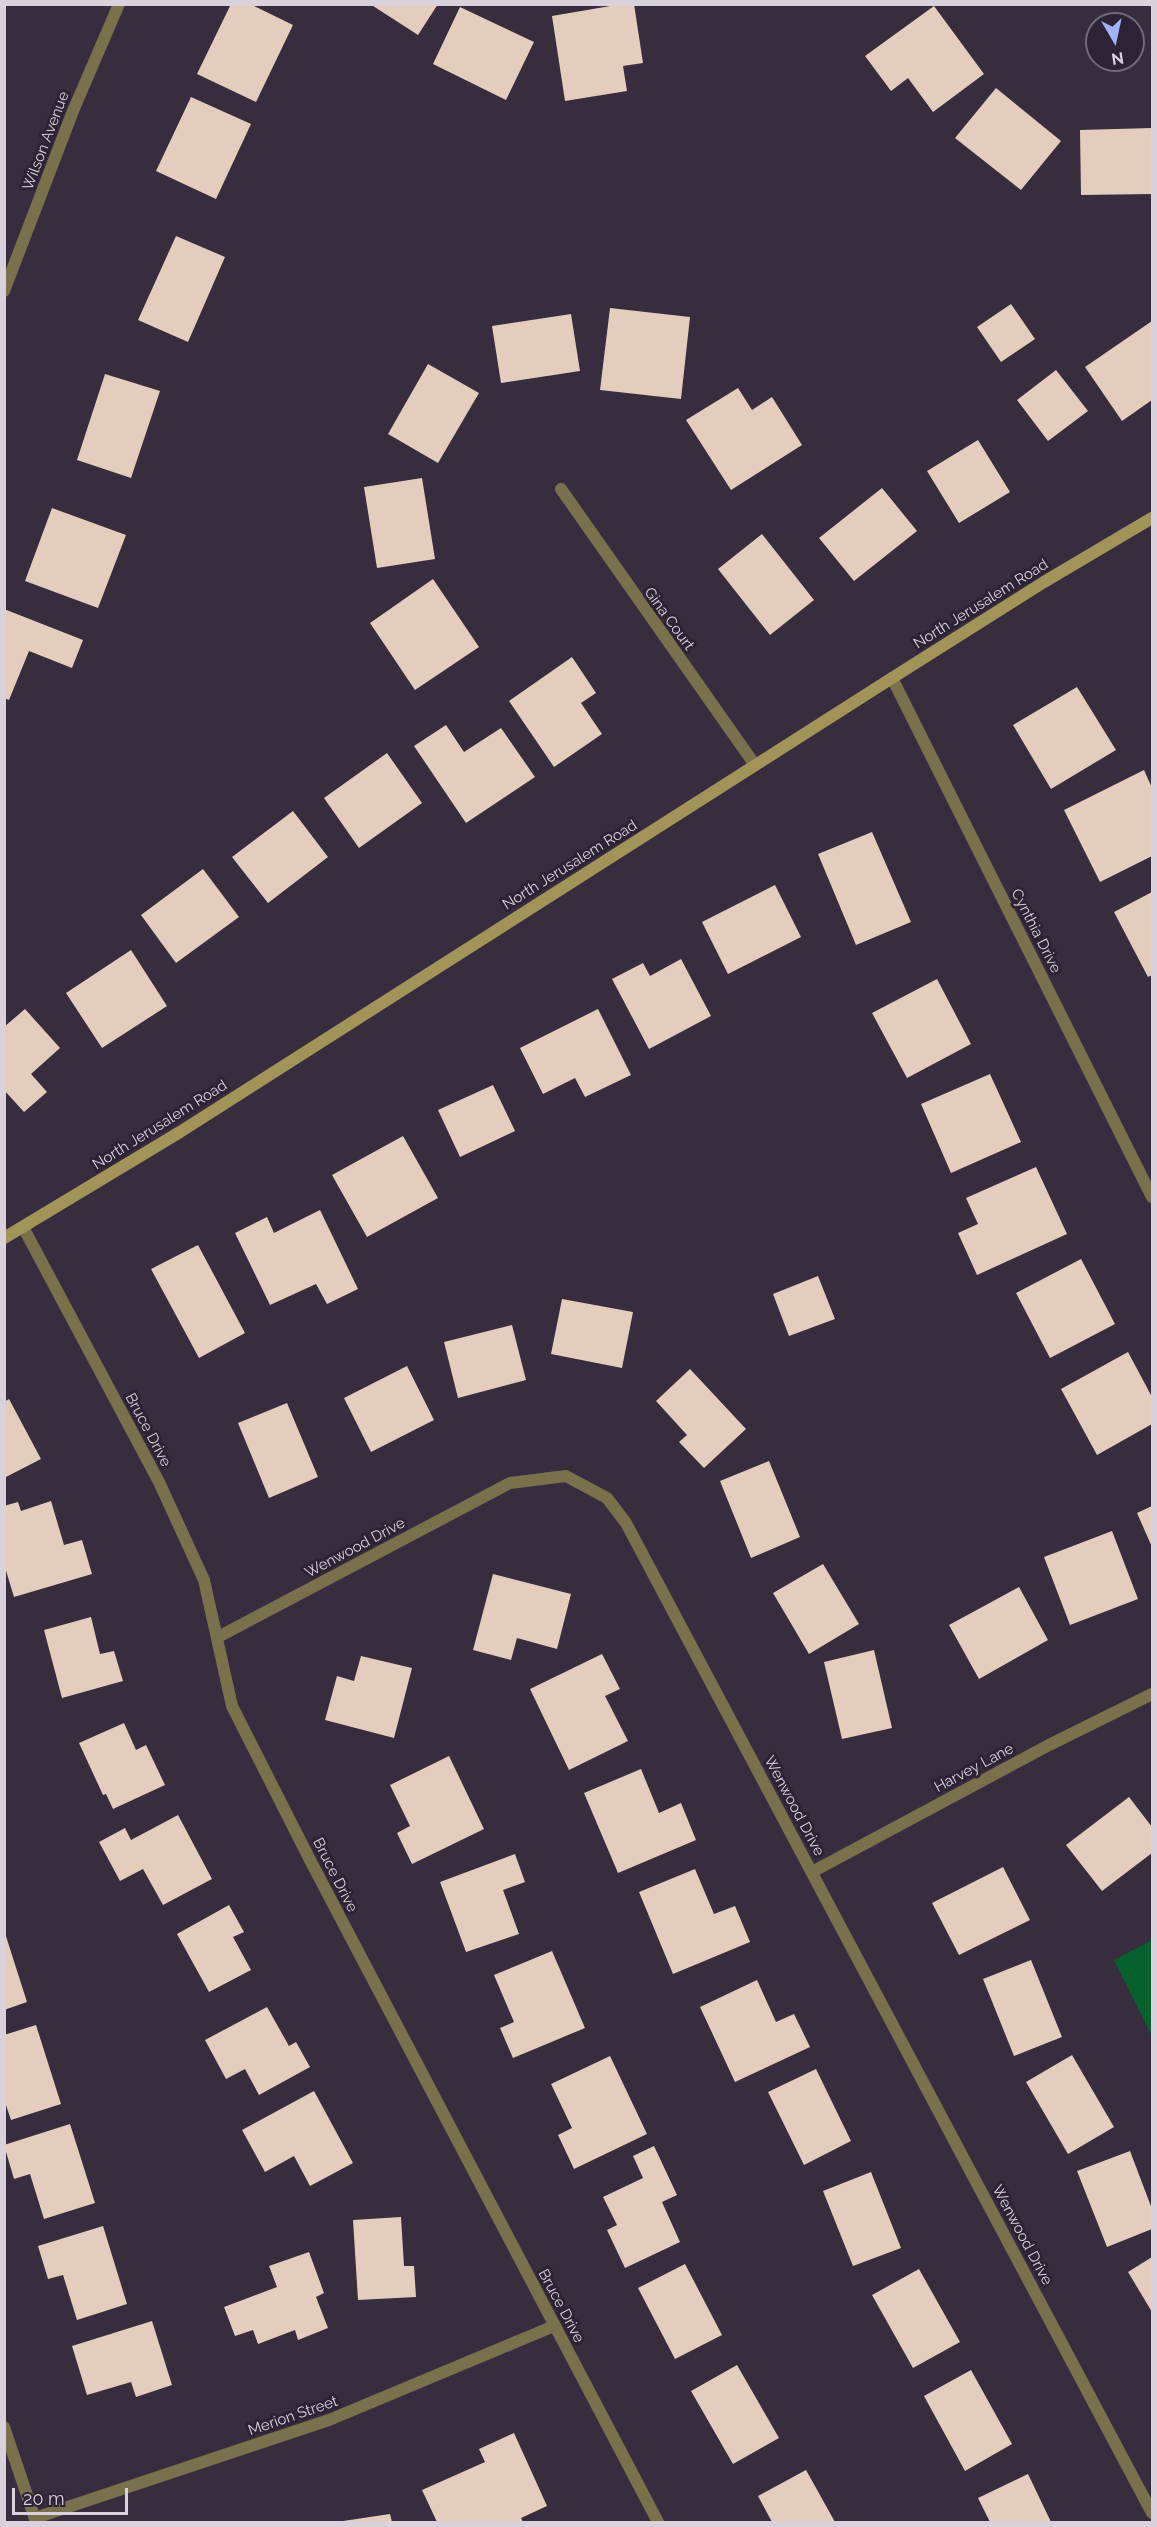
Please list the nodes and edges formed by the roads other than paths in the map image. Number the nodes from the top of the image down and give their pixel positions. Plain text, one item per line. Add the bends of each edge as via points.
1 (119, 4) edge
2 (4, 291) edge
3 (561, 489) dead end
4 (1152, 518) edge
5 (892, 678) junction
6 (755, 765) junction
7 (1152, 1197) edge
8 (23, 1227) junction
9 (4, 1238) edge
10 (218, 1637) junction
11 (1152, 1694) edge
12 (812, 1872) junction
13 (554, 2326) junction
14 (4, 2427) edge
15 (1152, 2513) edge
16 (36, 2520) edge
17 (658, 2523) edge

1 - 2 street, Wilson Avenue
3 - 6 street, Gina Court
4 - 5 main road, North Jerusalem Road
5 - 6 main road, North Jerusalem Road
5 - 7 street, Cynthia Drive
6 - 8 main road, North Jerusalem Road via 180,1132
8 - 9 main road, North Jerusalem Road
8 - 10 street, Bruce Drive via 159,1482 204,1580
10 - 12 street, Wenwood Drive via 510,1483 566,1476 607,1498 626,1523
10 - 13 street, Bruce Drive via 232,1706
11 - 12 street, Harvey Lane via 1048,1745
12 - 15 street, Wenwood Drive
13 - 16 street, Merion Street via 329,2420
13 - 17 street, Bruce Drive
14 - 16 street

